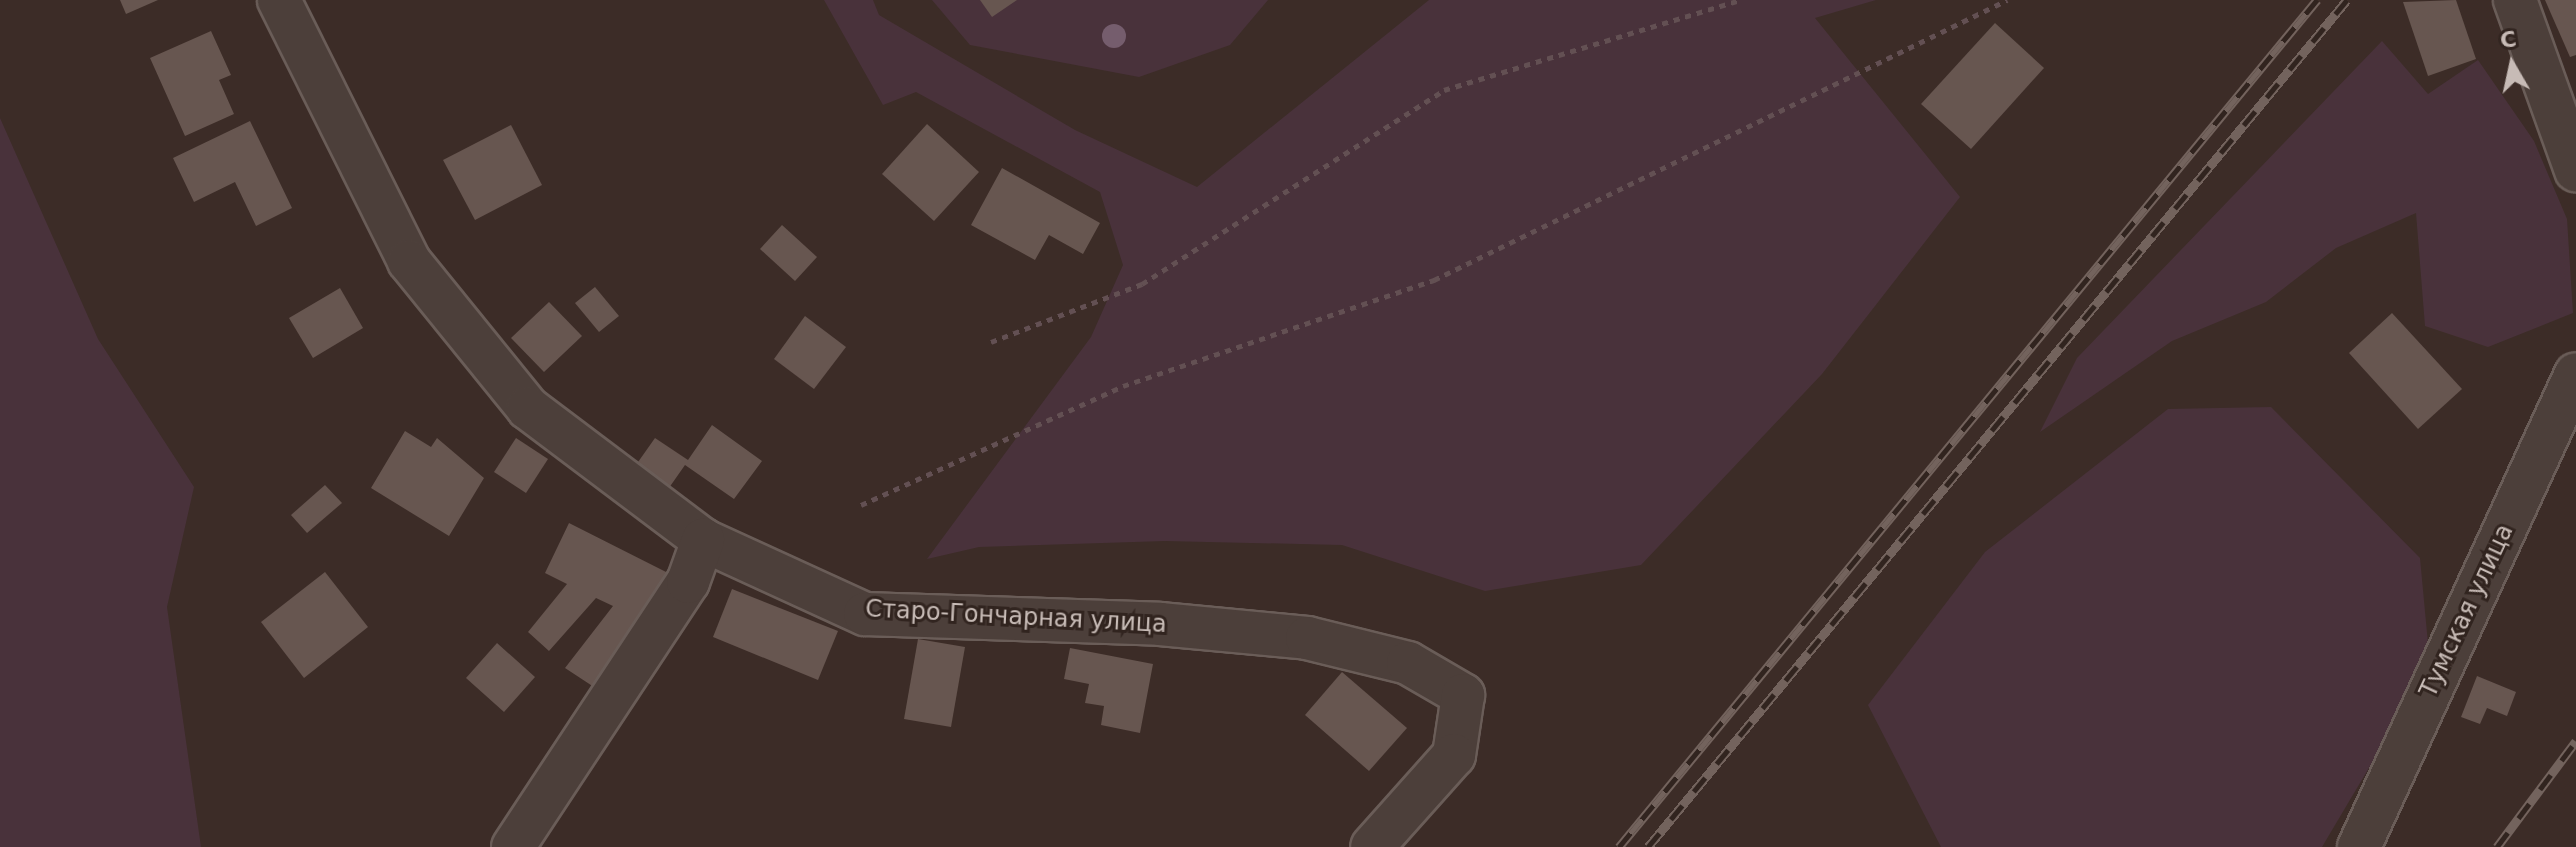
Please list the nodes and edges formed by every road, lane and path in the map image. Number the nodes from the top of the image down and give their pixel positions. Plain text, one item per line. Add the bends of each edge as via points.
1 (279, 0) edge
2 (1741, 0) edge
3 (2007, 0) edge
4 (2515, 0) edge
5 (2576, 170) edge
6 (991, 342) dead end
7 (2576, 374) edge
8 (861, 505) dead end
9 (703, 540) junction
10 (513, 847) edge
11 (1372, 847) edge
12 (2359, 847) edge

1 - 9 street, Старо-Гончарная улица via 409,261 528,408
2 - 6 path via 1444,90 1142,284
3 - 8 path via 1434,280 1123,386
4 - 5 street
7 - 12 street, Тумская улица
9 - 10 street via 688,582
9 - 11 street, Старо-Гончарная улица via 865,614 1160,624 1307,638 1408,663 1463,695 1454,755

